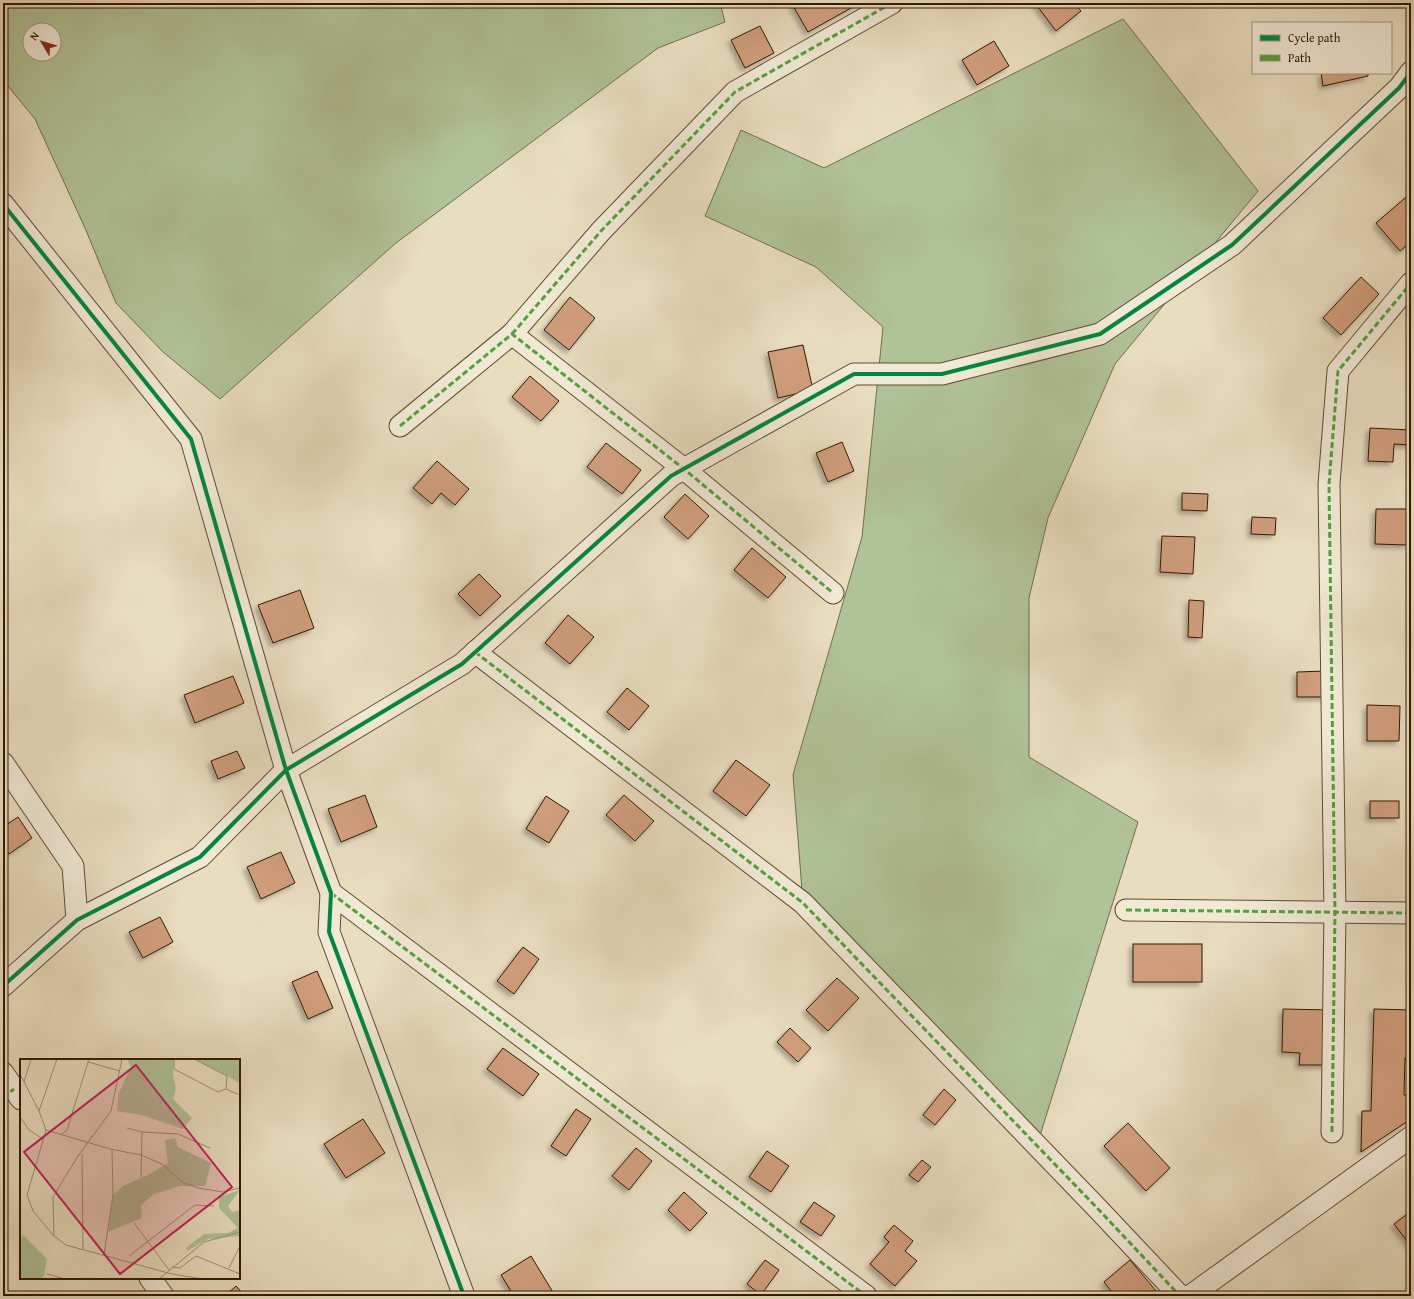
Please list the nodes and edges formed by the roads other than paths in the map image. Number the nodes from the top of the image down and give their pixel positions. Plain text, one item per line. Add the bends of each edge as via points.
1 (892, 3) edge
2 (1411, 72) edge
3 (3, 204) edge
4 (1411, 283) edge
5 (512, 334) junction
6 (400, 426) dead end
7 (684, 469) junction
8 (833, 593) dead end
9 (475, 652) junction
10 (3, 763) edge
11 (286, 770) junction
12 (331, 893) junction
13 (1126, 910) dead end
14 (1335, 912) junction
15 (1411, 913) edge
16 (77, 920) junction
17 (3, 986) edge
18 (1332, 1132) dead end
19 (1411, 1137) edge
20 (151, 1279) edge
21 (163, 1296) edge
22 (464, 1296) edge
23 (866, 1296) edge
24 (1180, 1296) edge
25 (1190, 1296) edge

1 - 5 street via 735,92 601,231
2 - 7 street via 1399,88 1232,245 1100,334 942,374 854,374
3 - 11 street via 191,439
4 - 14 street via 1338,370 1329,484
5 - 6 street
5 - 7 street
7 - 8 street
7 - 9 street via 672,476
9 - 11 street via 462,664
9 - 24 street via 803,903
10 - 16 street via 73,866
11 - 12 street
11 - 16 street via 200,857
12 - 22 street via 329,932
12 - 23 street
13 - 14 street
14 - 15 street
14 - 18 street
16 - 17 street
19 - 25 street
20 - 21 street

